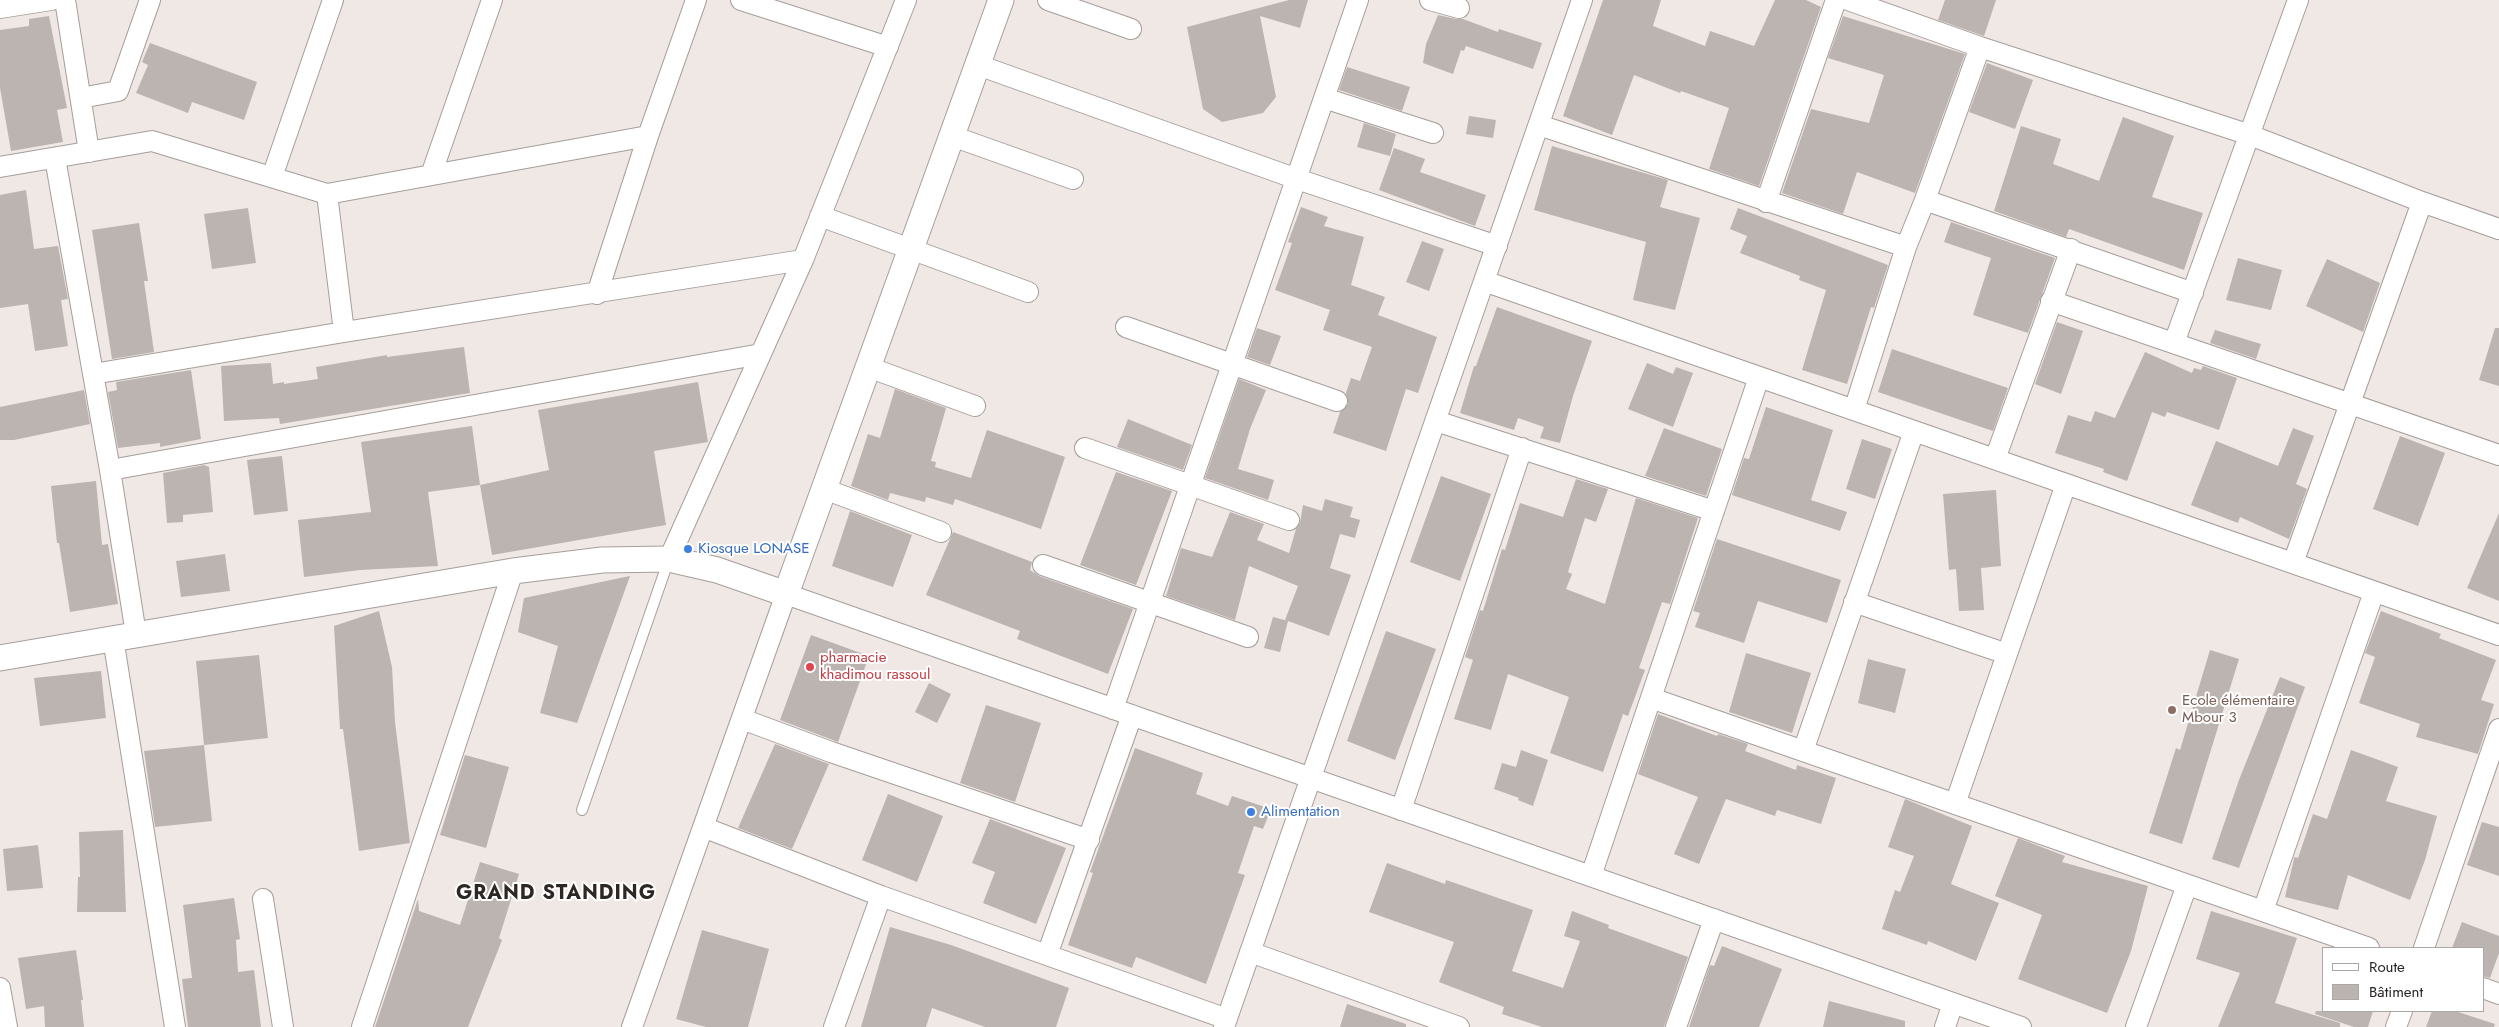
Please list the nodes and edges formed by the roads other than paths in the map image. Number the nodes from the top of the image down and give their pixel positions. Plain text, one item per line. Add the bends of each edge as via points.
1 (51, 0) edge
2 (65, 0) edge
3 (150, 0) edge
4 (333, 0) edge
5 (492, 0) edge
6 (696, 0) edge
7 (741, 0) edge
8 (906, 0) edge
9 (1001, 0) edge
10 (1048, 0) edge
11 (1358, 0) edge
12 (1430, 0) edge
13 (1582, 0) edge
14 (1836, 0) edge
15 (1848, 0) edge
16 (2298, 0) edge
17 (0, 8) edge
18 (1459, 8) dead end
19 (1131, 29) dead end
20 (1980, 47) junction
21 (888, 48) junction
22 (978, 65) junction
23 (81, 98) junction
24 (1324, 98) junction
25 (1539, 125) junction
26 (1433, 133) dead end
27 (2250, 135) junction
28 (648, 136) junction
29 (952, 136) junction
30 (89, 152) junction
31 (55, 158) junction
32 (0, 167) edge
33 (431, 175) junction
34 (272, 177) junction
35 (1073, 179) dead end
36 (1297, 179) junction
37 (327, 194) junction
38 (1925, 200) junction
39 (1766, 202) junction
40 (2422, 202) junction
41 (820, 216) junction
42 (2499, 229) edge
43 (1496, 246) junction
44 (1906, 248) junction
45 (2071, 249) junction
46 (911, 250) junction
47 (803, 260) junction
48 (1484, 281) junction
49 (1028, 292) dead end
50 (2193, 293) junction
51 (597, 294) junction
52 (2052, 301) junction
53 (1126, 328) dead end
54 (344, 332) junction
55 (2174, 343) junction
56 (760, 354) junction
57 (1232, 365) junction
58 (868, 367) junction
59 (93, 374) junction
60 (1759, 377) junction
61 (1337, 401) dead end
62 (2350, 404) junction
63 (975, 406) dead end
64 (1854, 410) junction
65 (1436, 421) junction
66 (1914, 431) junction
67 (1085, 448) dead end
68 (1522, 448) junction
69 (2499, 455) edge
70 (1995, 459) junction
71 (110, 470) junction
72 (2066, 484) junction
73 (1190, 486) junction
74 (824, 489) junction
75 (1714, 511) junction
76 (1289, 520) dead end
77 (941, 532) dead end
78 (669, 559) junction
79 (2293, 563) junction
80 (1043, 565) dead end
81 (514, 571) junction
82 (2374, 592) junction
83 (786, 594) junction
84 (1150, 602) junction
85 (1854, 602) junction
86 (2499, 635) edge
87 (124, 636) junction
88 (1248, 637) dead end
89 (2007, 654) junction
90 (0, 658) edge
91 (1651, 698) junction
92 (1113, 709) junction
93 (1132, 715) junction
94 (742, 719) junction
95 (2499, 729) edge
96 (1803, 751) junction
97 (2495, 753) edge
98 (1311, 778) junction
99 (1955, 804) junction
100 (582, 810) dead end
101 (1401, 810) junction
102 (703, 827) junction
103 (1089, 840) junction
104 (1590, 876) junction
105 (2187, 885) junction
106 (881, 896) junction
107 (263, 899) dead end
108 (2263, 911) junction
109 (1714, 919) junction
110 (2366, 947) edge
111 (2424, 947) edge
112 (1250, 952) junction
113 (1047, 955) junction
114 (0, 988) edge
115 (2484, 988) edge
116 (2499, 994) edge
117 (1953, 1003) junction
118 (2402, 1012) edge
119 (1424, 1021) edge
120 (1225, 1023) edge
121 (7, 1027) edge
122 (175, 1027) edge
123 (284, 1027) edge
124 (362, 1027) edge
125 (632, 1027) edge
126 (834, 1027) edge
127 (1459, 1027) edge
128 (1676, 1027) edge
129 (1945, 1027) edge
130 (2021, 1027) edge
131 (2136, 1027) edge
132 (2396, 1027) edge

1 - 17 street
2 - 23 street
3 - 23 street via 118,91
4 - 34 street
5 - 33 street
6 - 28 street
7 - 21 street
8 - 21 street
9 - 22 street
10 - 19 street
11 - 24 street
12 - 18 street
13 - 25 street
14 - 39 street
15 - 20 street
16 - 27 street
20 - 27 street
20 - 38 street
21 - 41 street
22 - 29 street
22 - 36 street
23 - 30 street
24 - 26 street
24 - 36 street
25 - 39 street
25 - 43 street
27 - 40 street
27 - 50 street
28 - 33 street
28 - 51 street
29 - 35 street
29 - 46 street
30 - 31 street
30 - 34 street via 152,141
31 - 32 street
31 - 59 street
33 - 37 street
34 - 37 street
36 - 43 street
36 - 57 street
37 - 54 street
38 - 44 street
38 - 45 street
39 - 44 street
40 - 42 street
40 - 62 street
41 - 46 street
41 - 47 street
43 - 48 street
44 - 64 street
45 - 50 street
45 - 52 street
46 - 49 street
46 - 58 street
47 - 51 street
47 - 56 street
48 - 60 street
48 - 65 street
50 - 55 street
51 - 54 street
52 - 55 street
52 - 70 street
53 - 57 street
54 - 59 street
55 - 62 street
56 - 71 street
56 - 78 street
57 - 61 street
57 - 73 street
58 - 63 street
58 - 74 street
59 - 71 street
60 - 64 street
60 - 75 street
62 - 69 street
62 - 79 street
64 - 66 street
65 - 68 street
65 - 98 street
66 - 70 street
66 - 85 street
67 - 73 street
68 - 75 street
68 - 101 street
70 - 72 street
71 - 87 street
72 - 79 street
72 - 89 street
73 - 76 street
73 - 84 street
74 - 77 street
74 - 83 street
75 - 91 street
78 - 81 street via 602,560
78 - 83 street via 717,570
78 - 100 lane
79 - 82 street
80 - 84 street
81 - 87 street
81 - 124 street
82 - 86 street
82 - 108 street
83 - 92 street
83 - 94 street
84 - 88 street
84 - 92 street
85 - 89 street
85 - 96 street
87 - 90 street
87 - 122 street
89 - 99 street
91 - 96 street
91 - 104 street
92 - 93 street
93 - 98 street
93 - 103 street
94 - 102 street
94 - 103 street
95 - 97 street
96 - 99 street
97 - 111 street
98 - 101 street
98 - 112 street
99 - 105 street
101 - 104 street
102 - 106 street
102 - 125 street
103 - 113 street
104 - 109 street
105 - 108 street
105 - 131 street
106 - 113 street
106 - 126 street
107 - 123 street
108 - 110 street
109 - 117 street
109 - 128 street
112 - 119 street
112 - 120 street
113 - 120 street
114 - 121 street
115 - 116 street
117 - 129 street
117 - 130 street
118 - 132 street
119 - 127 street

